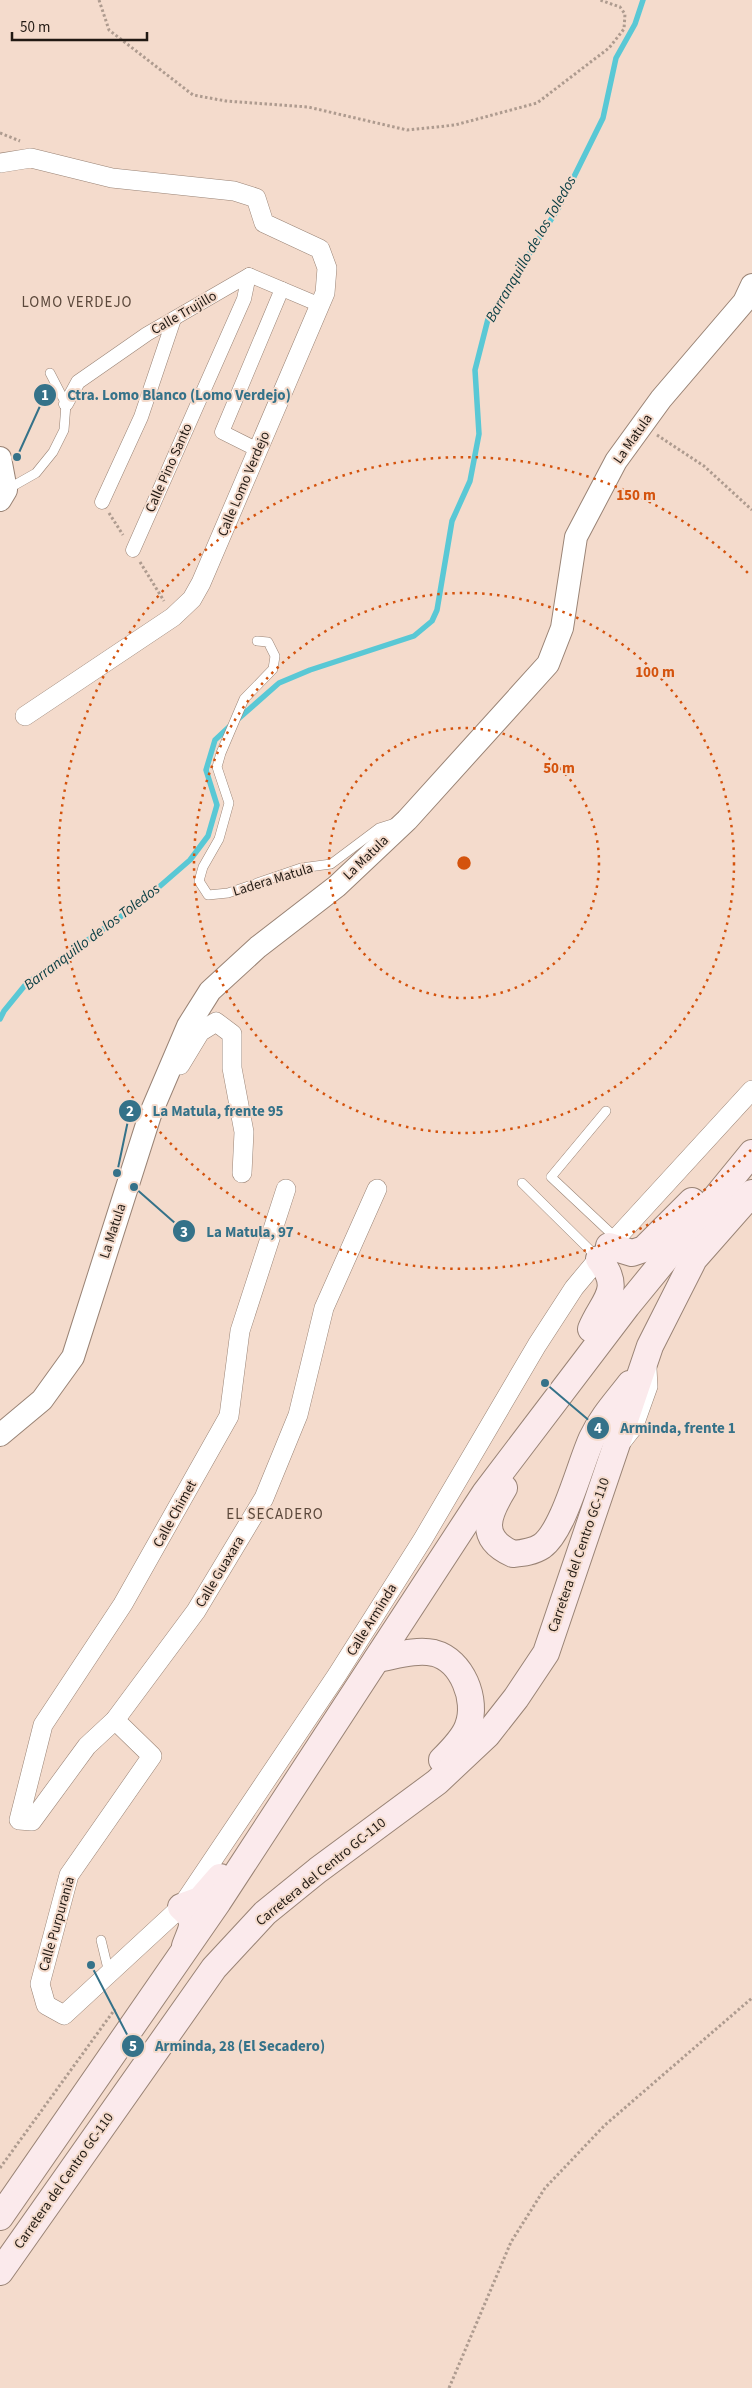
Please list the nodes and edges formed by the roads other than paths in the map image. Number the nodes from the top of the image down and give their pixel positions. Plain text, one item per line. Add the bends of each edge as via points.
1 (0, 163) edge
2 (249, 275) junction
3 (752, 285) edge
4 (282, 289) junction
5 (320, 304) junction
6 (174, 319) junction
7 (50, 373) dead end
8 (66, 404) junction
9 (258, 450) junction
10 (0, 458) edge
11 (3, 495) edge
12 (102, 502) dead end
13 (133, 550) dead end
14 (257, 641) dead end
15 (25, 716) dead end
16 (407, 820) junction
17 (752, 1090) edge
18 (606, 1111) dead end
19 (150, 1115) junction
20 (752, 1153) edge
21 (242, 1173) dead end
22 (731, 1177) junction
23 (522, 1183) dead end
24 (286, 1189) dead end
25 (377, 1189) dead end
26 (752, 1193) edge
27 (608, 1248) junction
28 (647, 1354) junction
29 (567, 1383) junction
30 (0, 1435) edge
31 (377, 1659) junction
32 (340, 1713) junction
33 (115, 1720) junction
34 (391, 1816) junction
35 (19, 1820) joint
36 (181, 1907) junction
37 (101, 1940) dead end
38 (182, 1954) junction
39 (109, 1973) junction
40 (64, 2015) joint
41 (0, 2217) edge
42 (0, 2272) edge

1 - 5 street, Calle Lomo Verdejo via 31,158 112,178 234,191 256,198 264,223 320,249 328,268
2 - 4 street
2 - 6 street, Calle Trujillo
2 - 13 street, Calle Pino Santo via 244,299
3 - 16 street, La Matula via 744,302 662,399 616,462 576,537 562,628 548,664
4 - 5 street
4 - 9 street via 222,432
5 - 9 street, Calle Lomo Verdejo
6 - 8 street, Calle Trujillo via 78,382
6 - 12 street via 140,417
7 - 8 lane
8 - 11 lane, Calle Trujillo via 64,430 53,452 36,473
9 - 15 street, Calle Lomo Verdejo via 192,599 173,617
10 - 11 street
14 - 16 lane, Ladera Matula via 268,642 276,656 273,669 244,699 217,767 229,803 219,839 199,881 208,895 228,893 301,868 331,864 379,828
16 - 19 street, La Matula via 337,886 258,947 210,991 188,1026
17 - 27 street, Calle Arminda
18 - 27 lane via 551,1177
19 - 21 street via 200,1032 216,1022 232,1034 232,1068 244,1132
19 - 30 street, La Matula via 73,1357 42,1400
20 - 22 main road
22 - 27 main road via 695,1198 644,1249 632,1253
22 - 29 main road
23 - 27 lane
24 - 35 street, Calle Chimet via 240,1331 229,1416 123,1604 43,1725
25 - 33 street, Calle Guaxara via 324,1308 298,1415 264,1498 196,1611
26 - 28 main road via 694,1259
27 - 29 main road via 606,1267 612,1283 610,1296 593,1324
27 - 36 street, Calle Arminda via 574,1288 537,1345 423,1539 342,1667
28 - 29 main road via 592,1437 556,1528 544,1544 533,1551 513,1554 495,1543 490,1533 490,1512
28 - 34 main road, Carretera del Centro GC-110 via 546,1653 487,1735 437,1782
29 - 31 main road via 485,1493
31 - 32 main road
31 - 34 main road via 412,1653 435,1654 453,1664 464,1680 470,1702 468,1727 451,1751
32 - 36 main road via 253,1826 214,1886 200,1900
32 - 38 main road
33 - 35 street, Calle Guaxara via 87,1746 32,1821
33 - 40 street, Calle Purpurania via 152,1756 69,1875 40,1984 46,2005
34 - 42 main road, Carretera del Centro GC-110 via 265,1913 214,1968
36 - 38 main road via 191,1916 193,1924
36 - 39 street, Calle Arminda
37 - 39 lane
38 - 41 main road
39 - 40 street, Calle Arminda

